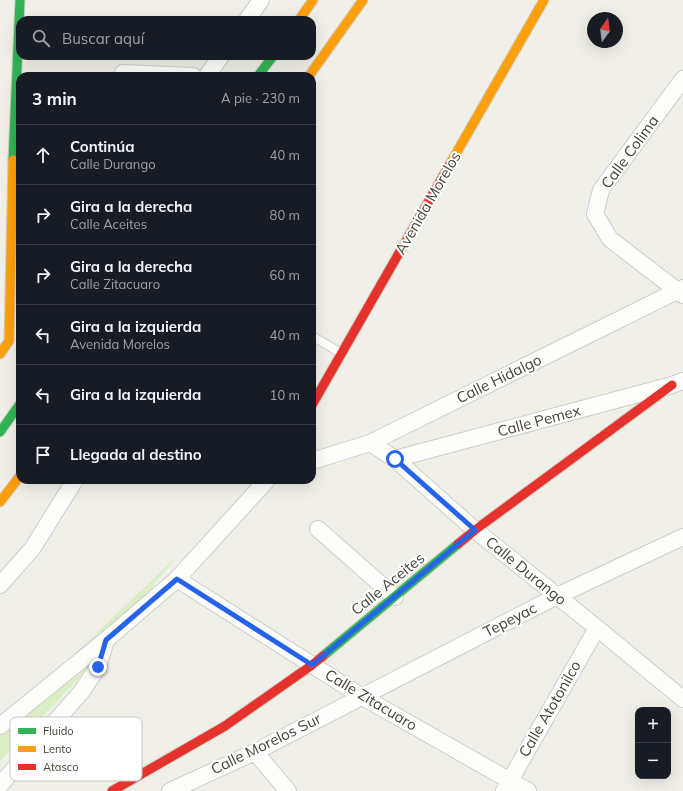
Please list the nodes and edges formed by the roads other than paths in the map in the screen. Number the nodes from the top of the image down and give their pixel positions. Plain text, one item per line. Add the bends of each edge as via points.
1 (20, 0) edge
2 (261, 0) edge
3 (313, 0) edge
4 (363, 0) edge
5 (544, 0) edge
6 (20, 16) edge
7 (250, 16) edge
8 (302, 16) edge
9 (19, 60) edge
10 (218, 60) edge
11 (270, 60) edge
12 (18, 72) edge
13 (210, 72) edge
14 (261, 72) edge
15 (311, 72) edge
16 (683, 79) edge
17 (16, 164) edge
18 (681, 291) edge
19 (16, 331) edge
20 (316, 338) edge
21 (9, 341) junction
22 (342, 353) junction
23 (0, 354) edge
24 (678, 383) edge
25 (316, 398) edge
26 (16, 410) edge
27 (0, 432) edge
28 (370, 443) junction
29 (395, 459) junction
30 (316, 460) edge
31 (16, 481) edge
32 (73, 484) edge
33 (263, 484) edge
34 (0, 502) edge
35 (318, 528) dead end
36 (475, 530) junction
37 (683, 537) edge
38 (177, 579) junction
39 (0, 585) edge
40 (557, 596) junction
41 (395, 597) junction
42 (597, 628) junction
43 (106, 640) junction
44 (312, 665) junction
45 (361, 696) junction
46 (683, 699) edge
47 (11, 717) edge
48 (59, 717) edge
49 (10, 718) edge
50 (0, 726) edge
51 (255, 752) junction
52 (10, 774) edge
53 (142, 774) edge
54 (129, 781) edge
55 (0, 785) edge
56 (507, 786) edge
57 (284, 789) edge
58 (112, 791) edge
59 (170, 791) edge
60 (528, 791) edge

1 - 6 main road
2 - 7 street
3 - 8 main road
4 - 15 main road
5 - 22 main road, Avenida Morelos
9 - 12 main road
10 - 13 street
11 - 14 main road
16 - 18 street, Calle Colima via 601,190 595,214 610,239
17 - 21 main road
18 - 28 street, Calle Hidalgo
19 - 21 street
20 - 22 lane
21 - 23 main road
22 - 25 main road, Avenida Morelos
24 - 29 street, Calle Pemex
24 - 36 main road, Calle Aceites
26 - 27 main road
28 - 29 street, Calle Durango
28 - 30 street, Calle Hidalgo
29 - 36 street, Calle Durango
31 - 34 main road
32 - 39 street via 32,549
33 - 38 street
35 - 41 street
36 - 40 street, Calle Durango
36 - 41 main road, Calle Aceites
37 - 40 street, Tepeyac
38 - 43 street
38 - 44 street, Calle Zitacuaro
40 - 42 street, Calle Durango
40 - 45 street, Tepeyac
41 - 44 main road, Calle Aceites
42 - 46 street, Calle Durango
42 - 56 street, Calle Atotonilco
43 - 47 street
43 - 48 street via 98,667 82,691
44 - 45 street, Calle Zitacuaro
44 - 53 main road, Calle Aceites via 225,726
45 - 51 street, Calle Morelos Sur
45 - 56 street, Calle Zitacuaro
49 - 50 street
51 - 57 street
51 - 59 street, Calle Morelos Sur
52 - 55 street
54 - 58 main road, Calle Aceites
56 - 60 street, Calle Zitacuaro

